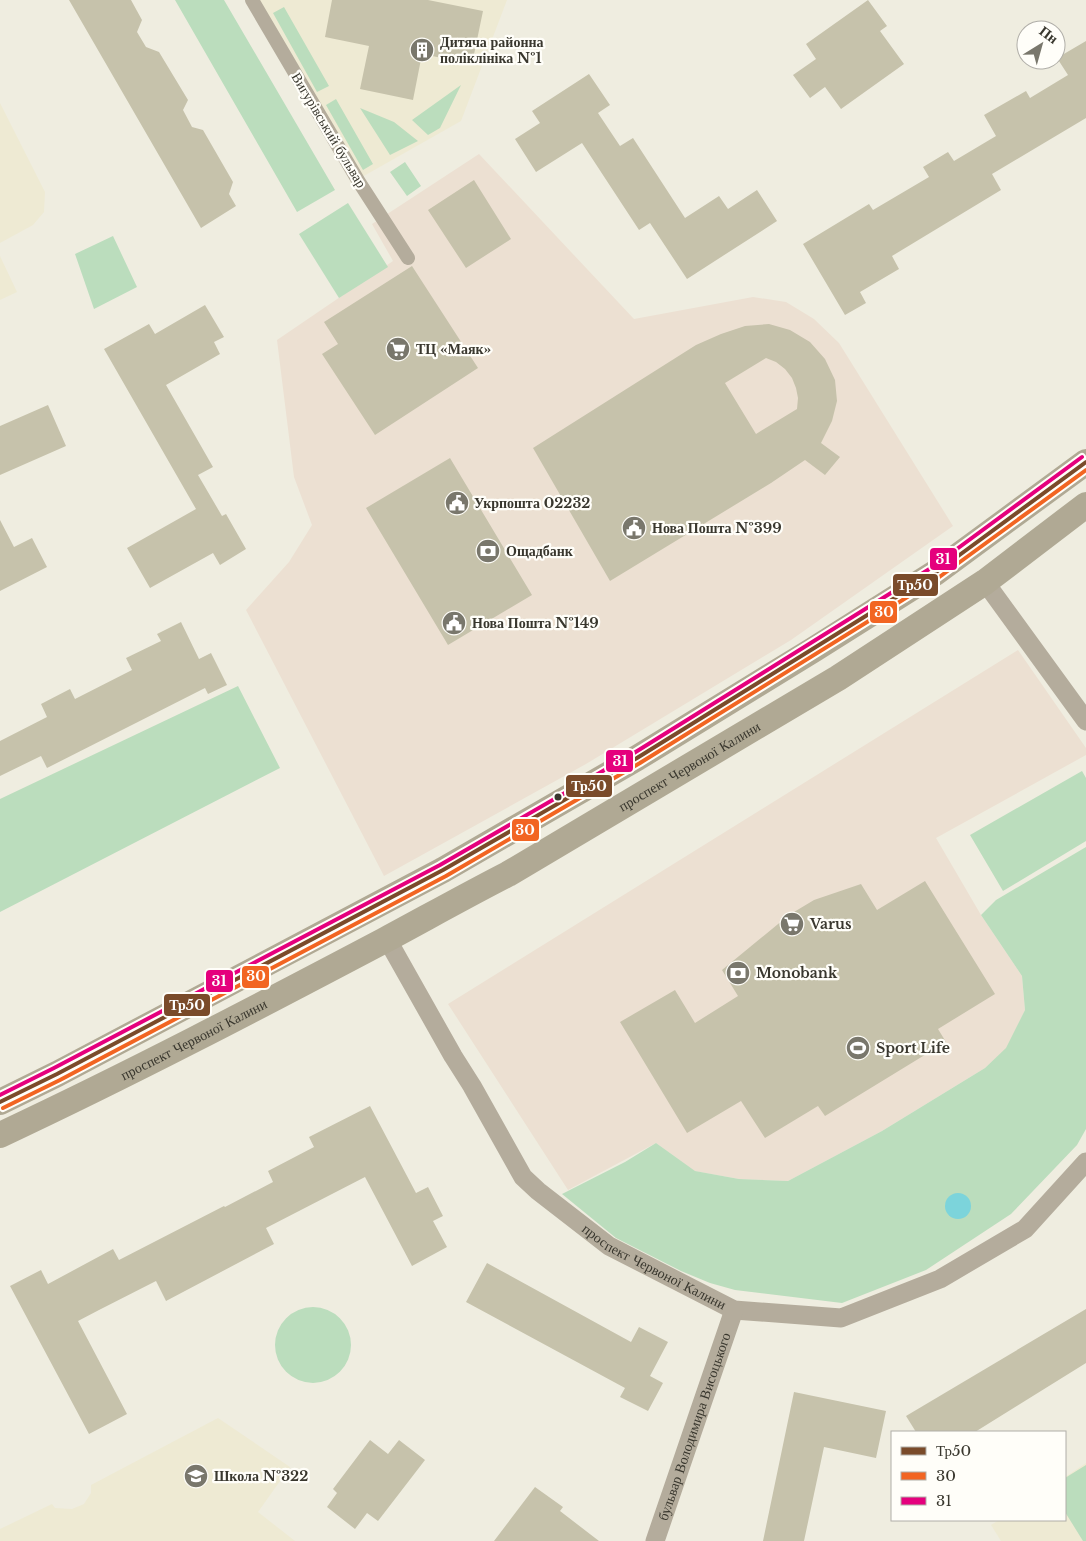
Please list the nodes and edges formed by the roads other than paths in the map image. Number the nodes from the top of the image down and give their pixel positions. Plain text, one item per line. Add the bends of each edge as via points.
1 (252, 0) edge
2 (408, 258) dead end
3 (1086, 462) edge
4 (1086, 505) edge
5 (985, 582) junction
6 (1086, 721) edge
7 (387, 939) junction
8 (0, 1102) edge
9 (0, 1135) edge
10 (1086, 1162) edge
11 (734, 1310) junction
12 (655, 1541) edge

1 - 2 street, Вигурівський бульвар
3 - 8 main road via 934,572 638,758 443,870
4 - 5 main road, проспект Червоної Калини
5 - 6 street
5 - 7 main road, проспект Червоної Калини via 838,678 653,789 508,874
7 - 9 main road, проспект Червоної Калини via 74,1101
7 - 11 street, проспект Червоної Калини via 523,1177 609,1246
10 - 11 street, проспект Червоної Калини via 1025,1229 940,1279 842,1318
11 - 12 street, бульвар Володимира Висоцького

